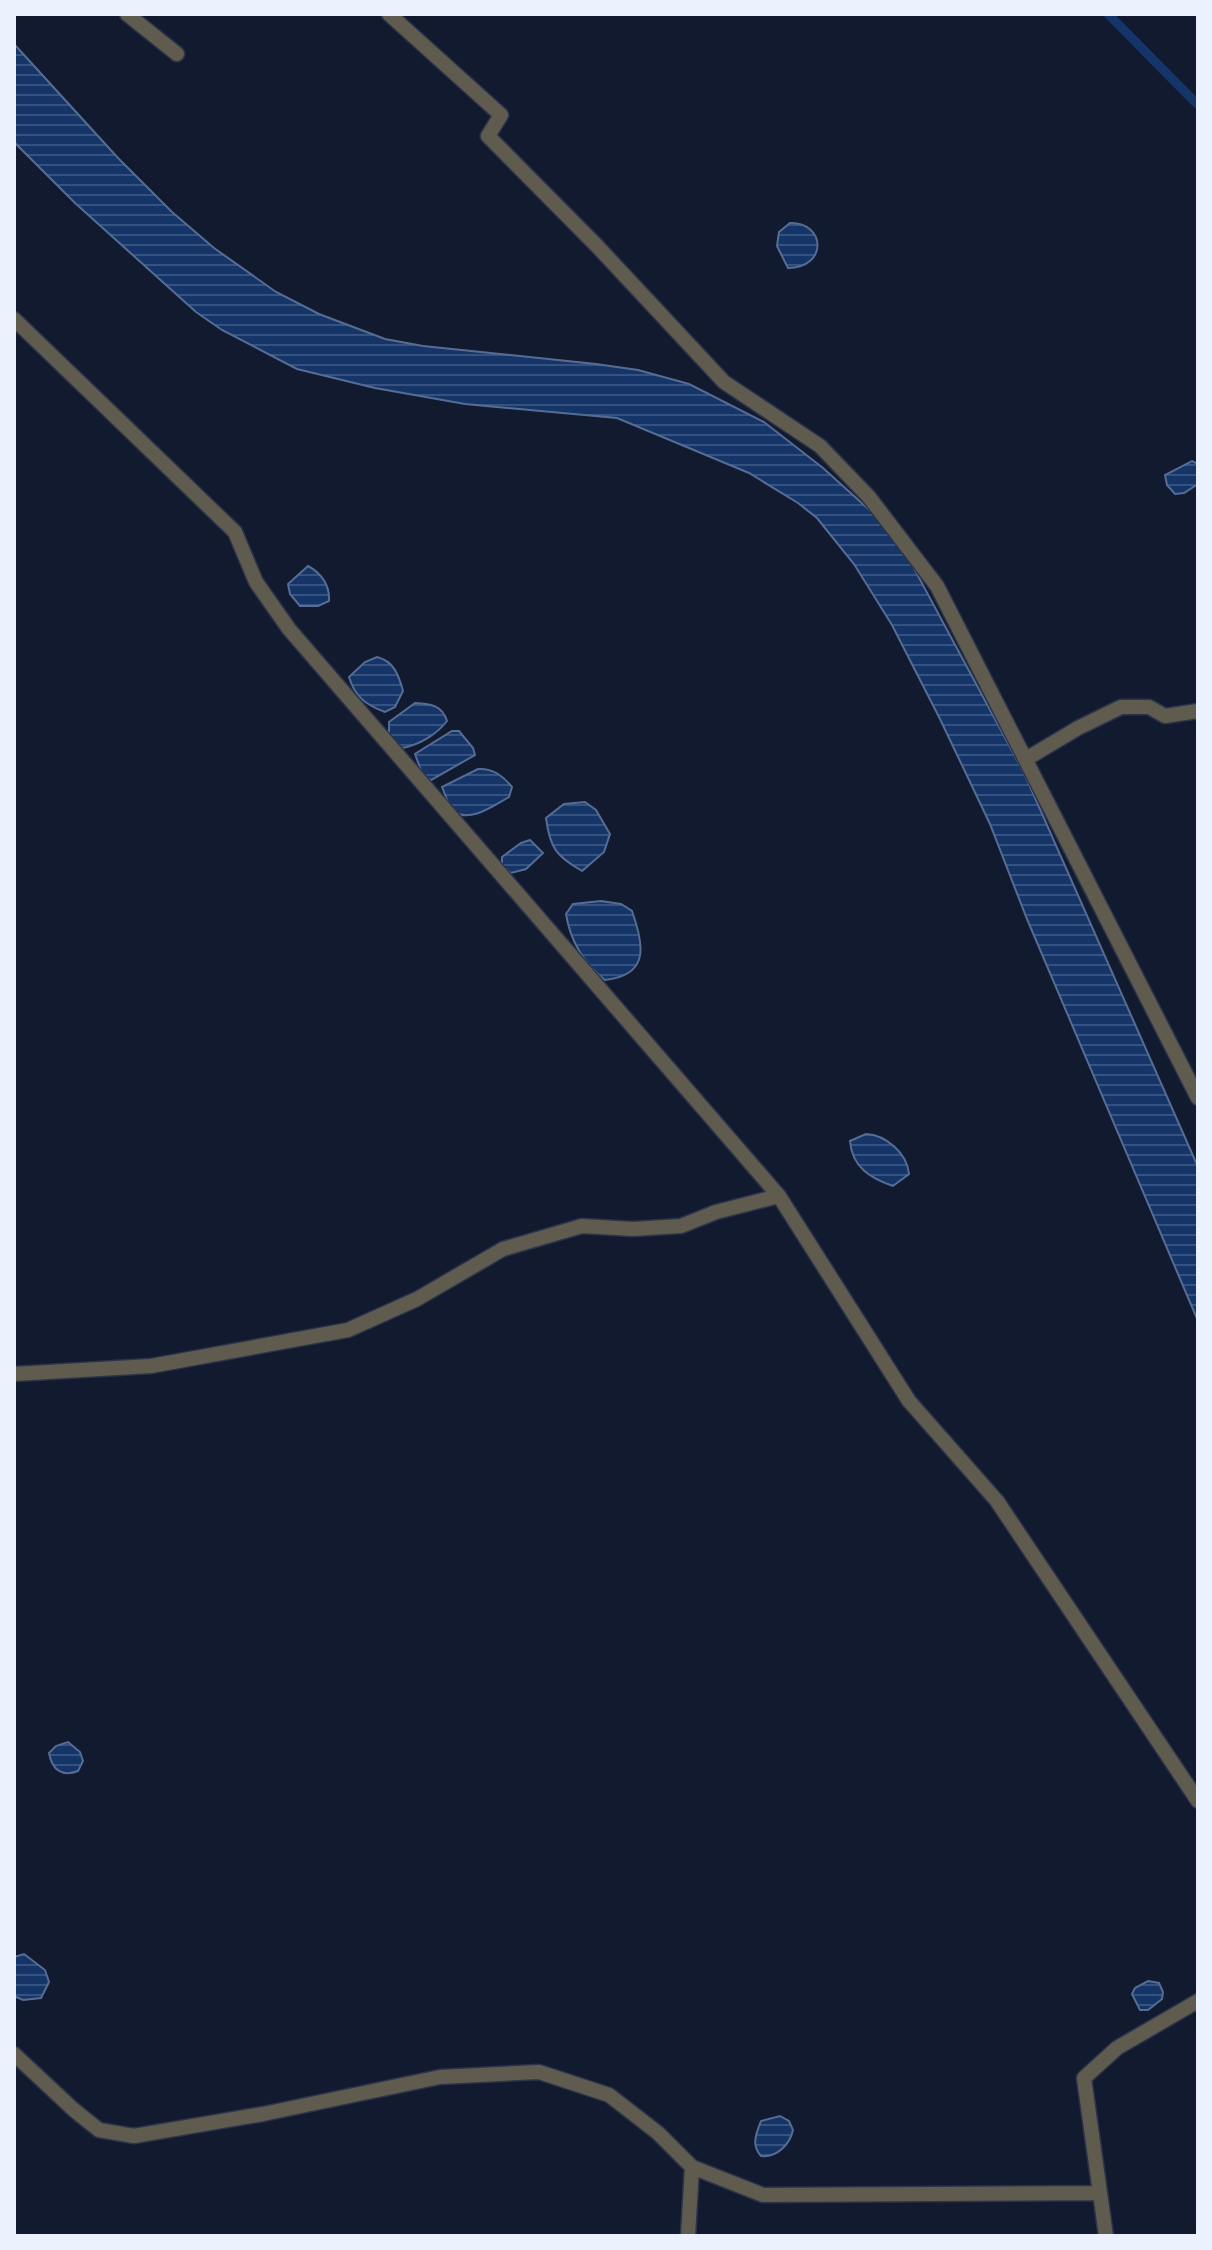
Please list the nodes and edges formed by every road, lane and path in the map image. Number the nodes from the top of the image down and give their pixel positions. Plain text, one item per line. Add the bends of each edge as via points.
1 (127, 14) edge
2 (389, 14) edge
3 (177, 54) dead end
4 (14, 319) edge
5 (1198, 711) edge
6 (1026, 759) junction
7 (1198, 1098) edge
8 (779, 1196) junction
9 (14, 1374) edge
10 (1198, 1801) edge
11 (1198, 2001) edge
12 (14, 2054) edge
13 (692, 2167) junction
14 (1100, 2193) junction
15 (688, 2236) edge
16 (1106, 2236) edge

1 - 3 street
2 - 6 street via 501,115 488,136 724,382 820,446 869,497 937,586
4 - 8 street via 235,532 256,582 289,629
5 - 6 street via 1165,716 1149,707 1121,707
6 - 7 street
8 - 9 street via 681,1226 582,1226 503,1249 417,1299 336,1333 151,1366
8 - 10 street via 909,1401 997,1501
11 - 14 street via 1117,2048 1084,2078
12 - 13 street via 99,2130 134,2136 440,2077 539,2072 609,2095
13 - 14 street via 763,2195
13 - 15 street
14 - 16 street

